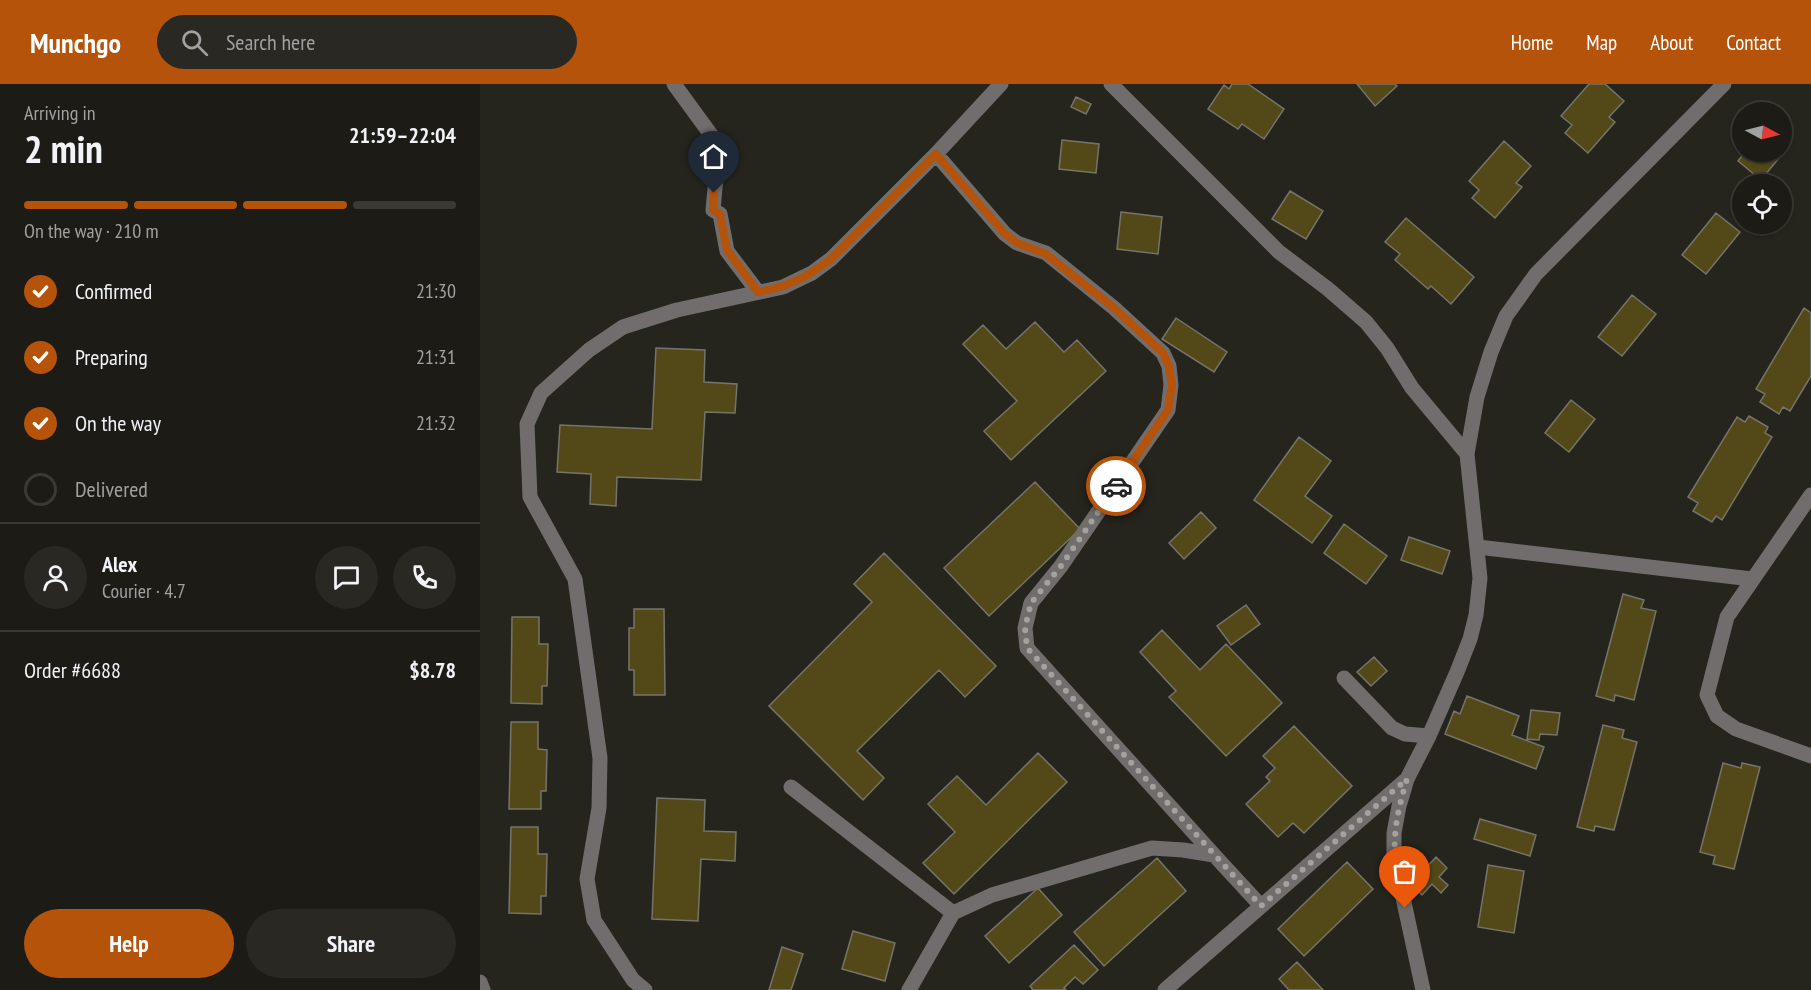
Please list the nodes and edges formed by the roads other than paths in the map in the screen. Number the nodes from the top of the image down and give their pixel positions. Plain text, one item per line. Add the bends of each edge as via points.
1 (674, 84) edge
2 (1001, 84) edge
3 (1111, 84) edge
4 (1724, 84) edge
5 (936, 154) junction
6 (758, 292) junction
7 (1467, 454) junction
8 (1811, 495) edge
9 (1478, 547) junction
10 (1752, 579) junction
11 (1344, 678) dead end
12 (1429, 736) junction
13 (1811, 756) edge
14 (1407, 779) junction
15 (791, 787) dead end
16 (1214, 855) junction
17 (1261, 906) junction
18 (952, 912) junction
19 (480, 982) edge
20 (483, 990) edge
21 (645, 990) edge
22 (909, 990) edge
23 (1165, 990) edge
24 (1423, 990) edge

1 - 6 street via 717,143 713,210 720,214 727,250
2 - 5 street
3 - 7 street via 1279,252 1366,322
4 - 7 street via 1536,274 1506,316 1477,397
5 - 6 street via 831,259 783,287
5 - 16 street via 1005,234 1046,254 1114,308 1163,353 1169,366 1172,385 1168,410 1061,566 1031,603 1025,628 1027,648
6 - 21 street via 623,327 541,393 527,424 530,497 575,579 600,758 599,808 587,879 594,920 633,980
7 - 9 street
8 - 10 street
9 - 10 street
9 - 12 street via 1480,578 1474,623
10 - 13 street via 1726,617 1707,694 1717,716 1736,729
11 - 12 street via 1392,728 1405,734
12 - 14 street
14 - 17 street
14 - 24 street via 1394,833 1394,856
15 - 18 street
16 - 17 street
16 - 18 street via 1152,848 992,895
17 - 23 street
18 - 22 street
19 - 20 street

